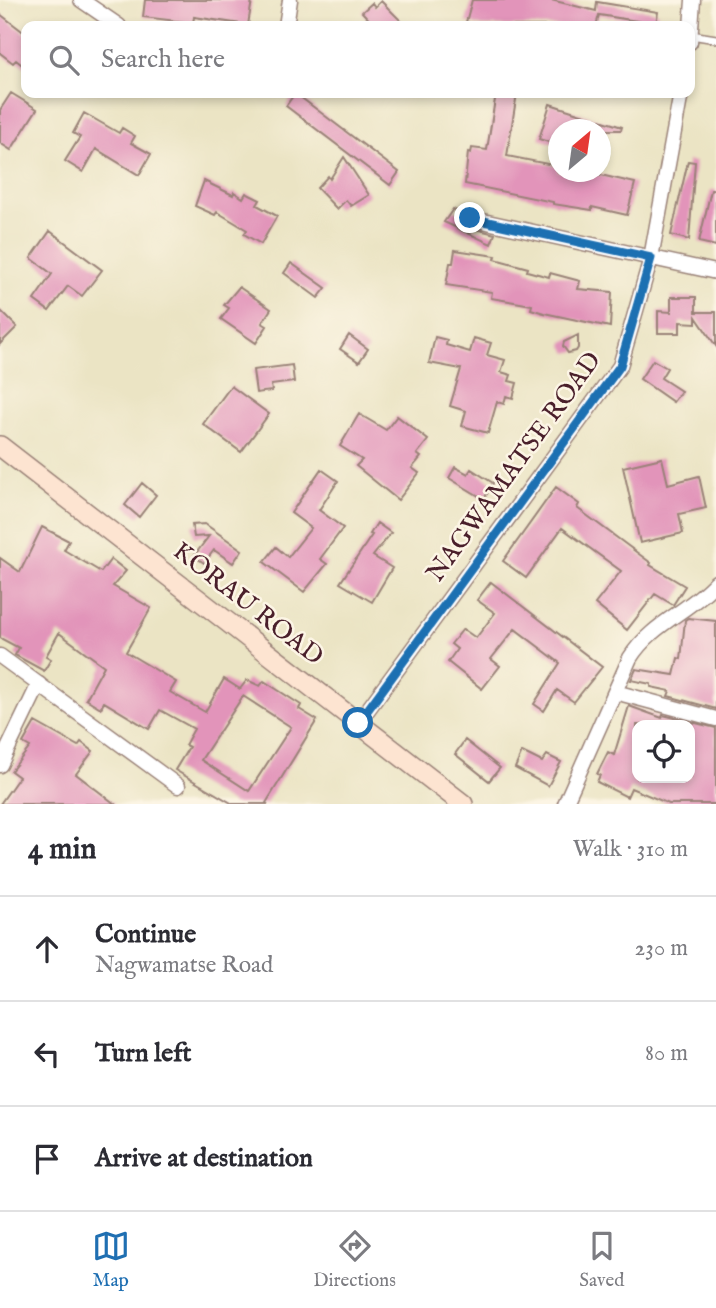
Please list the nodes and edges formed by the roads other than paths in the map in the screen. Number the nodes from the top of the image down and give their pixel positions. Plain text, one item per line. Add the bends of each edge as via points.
1 (80, 0) edge
2 (290, 0) edge
3 (693, 0) edge
4 (112, 21) edge
5 (287, 21) edge
6 (690, 21) edge
7 (716, 38) edge
8 (695, 39) edge
9 (680, 98) edge
10 (470, 218) dead end
11 (651, 258) junction
12 (716, 271) edge
13 (0, 446) edge
14 (716, 582) edge
15 (0, 656) edge
16 (38, 684) junction
17 (615, 692) junction
18 (716, 719) edge
19 (358, 723) junction
20 (0, 765) edge
21 (177, 786) dead end
22 (463, 804) edge
23 (565, 804) edge

1 - 4 street
2 - 5 street
3 - 6 street
7 - 8 lane
9 - 11 street, NAGWAMATSE ROAD
10 - 11 street
11 - 12 street
11 - 19 street, NAGWAMATSE ROAD via 620,366
13 - 19 street, KORAU ROAD
14 - 17 street via 638,644
15 - 16 street
16 - 20 street
16 - 21 street
17 - 18 street
17 - 23 street
19 - 22 street, KORAU ROAD

